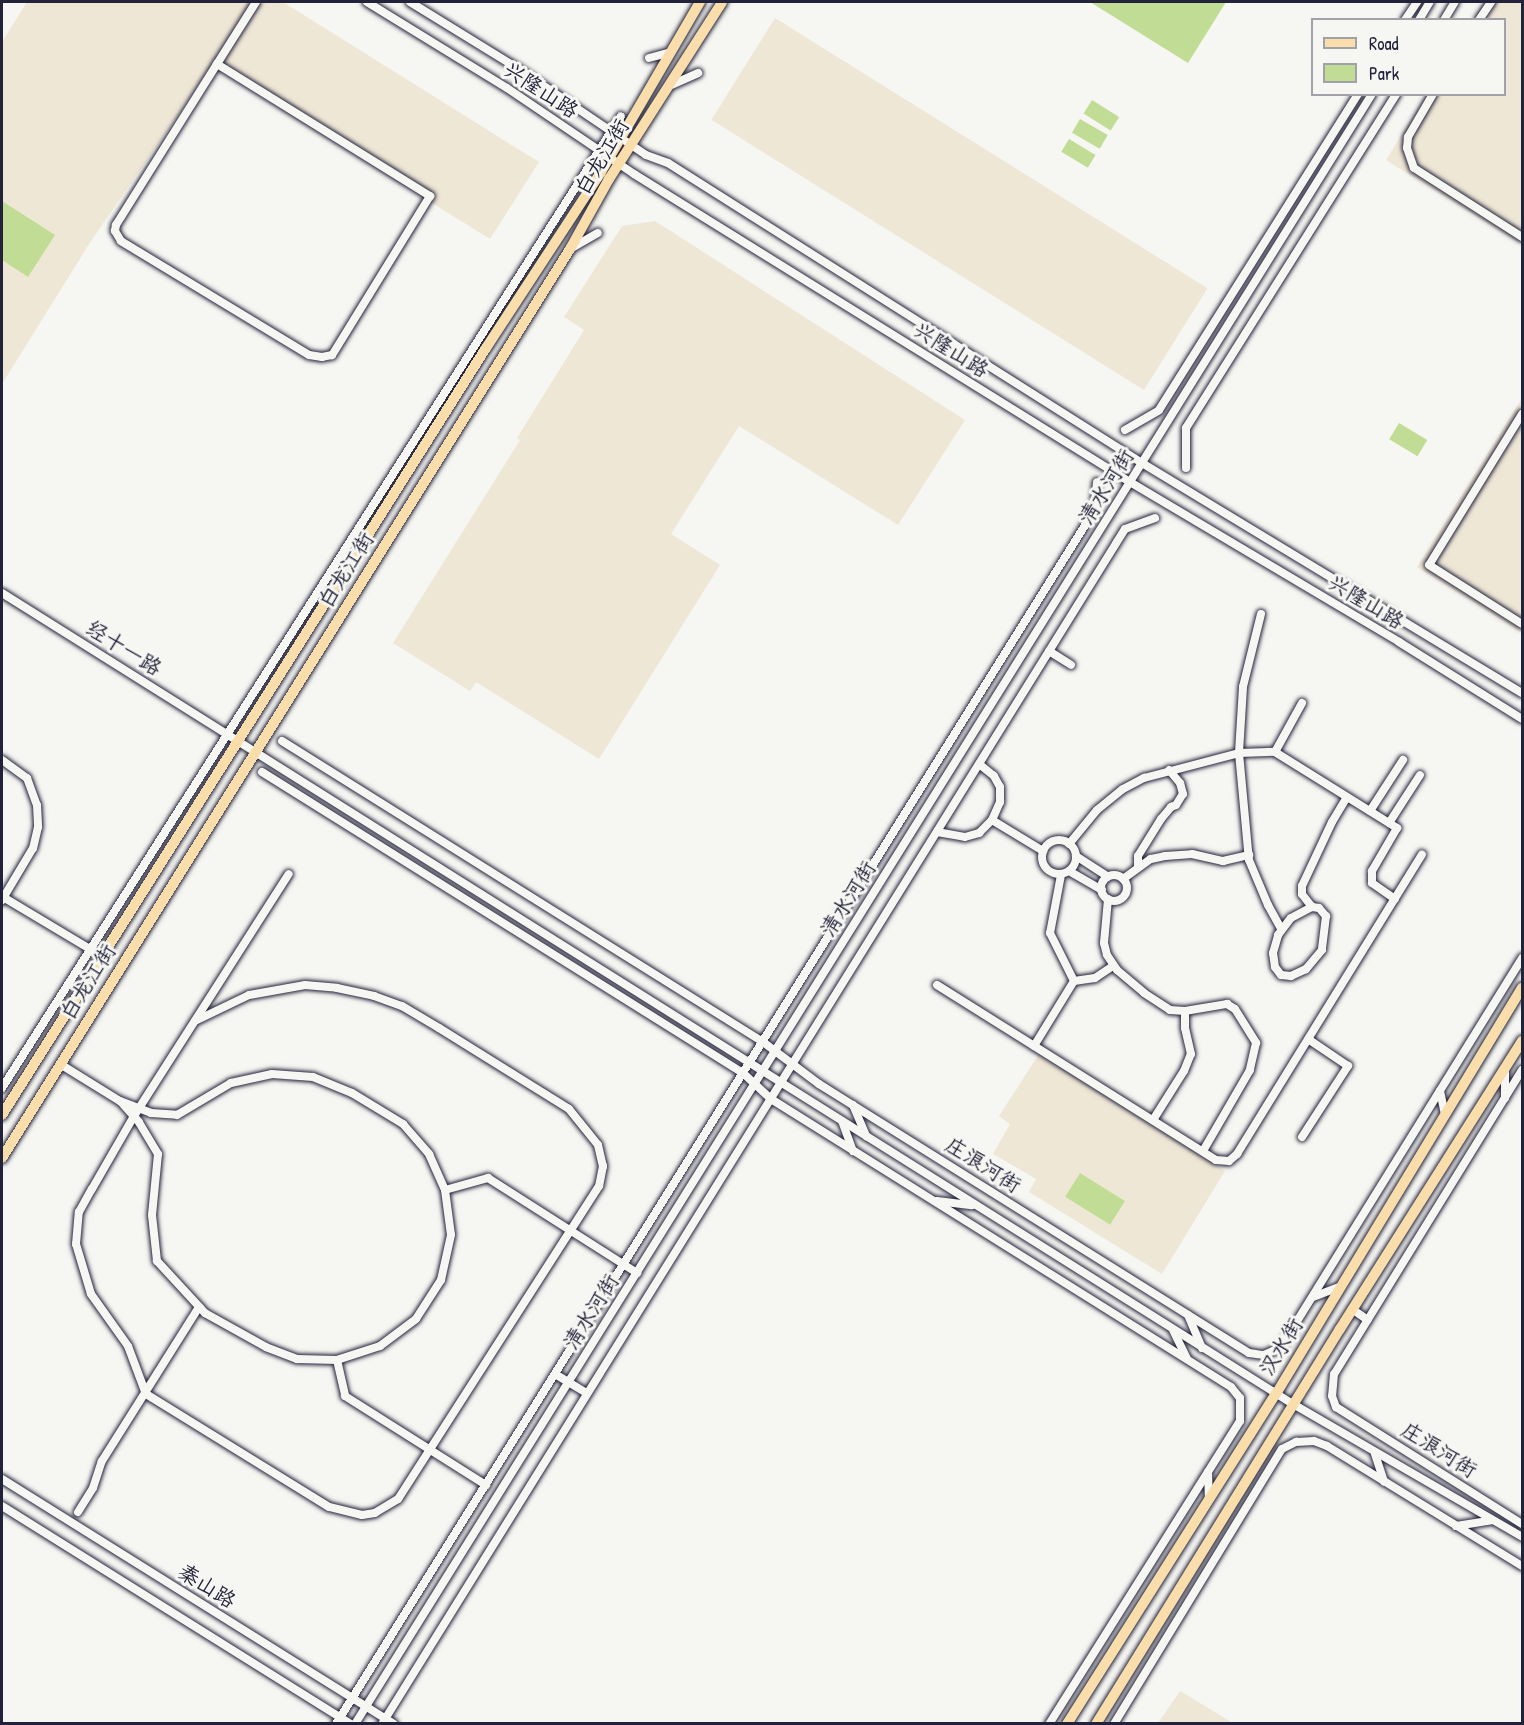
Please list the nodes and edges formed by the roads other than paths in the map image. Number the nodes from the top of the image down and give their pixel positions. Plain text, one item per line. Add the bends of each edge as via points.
1 (256, 2) edge
2 (367, 2) edge
3 (410, 2) edge
4 (700, 2) edge
5 (722, 2) edge
6 (1417, 2) edge
7 (1430, 2) edge
8 (1455, 2) edge
9 (1491, 2) edge
10 (1406, 18) edge
11 (1420, 18) edge
12 (1445, 18) edge
13 (1480, 18) edge
14 (668, 54) junction
15 (649, 58) dead end
16 (217, 64) junction
17 (698, 73) dead end
18 (669, 86) junction
19 (1357, 96) edge
20 (1371, 96) edge
21 (1395, 96) edge
22 (1431, 96) edge
23 (621, 116) dead end
24 (612, 131) junction
25 (626, 142) junction
26 (600, 150) junction
27 (615, 161) junction
28 (568, 222) junction
29 (598, 233) dead end
30 (1522, 237) edge
31 (543, 238) junction
32 (570, 249) junction
33 (487, 323) junction
34 (486, 348) junction
35 (1522, 414) edge
36 (1125, 430) dead end
37 (1142, 463) junction
38 (1186, 468) dead end
39 (1097, 482) dead end
40 (1130, 482) junction
41 (1155, 518) dead end
42 (2, 593) edge
43 (1261, 614) dead end
44 (1522, 624) edge
45 (1049, 651) junction
46 (1071, 664) dead end
47 (1522, 693) edge
48 (1302, 703) dead end
49 (1522, 719) edge
50 (228, 734) junction
51 (239, 741) junction
52 (282, 741) dead end
53 (255, 751) junction
54 (1275, 752) junction
55 (1239, 753) junction
56 (1403, 759) dead end
57 (2, 760) edge
58 (979, 764) junction
59 (1169, 770) junction
60 (262, 772) dead end
61 (1420, 775) dead end
62 (1347, 797) junction
63 (1370, 811) junction
64 (993, 820) junction
65 (1389, 824) junction
66 (937, 832) junction
67 (1070, 844) junction
68 (1043, 850) junction
69 (1422, 854) dead end
70 (1249, 855) junction
71 (1076, 856) junction
72 (1137, 867) junction
73 (1065, 873) junction
74 (289, 874) dead end
75 (1108, 877) junction
76 (1123, 879) junction
77 (1102, 890) junction
78 (2, 898) edge
79 (1108, 899) junction
80 (1395, 899) junction
81 (1312, 907) junction
82 (1281, 928) junction
83 (90, 949) junction
84 (1522, 958) edge
85 (1113, 966) junction
86 (1074, 981) junction
87 (937, 985) dead end
88 (1522, 988) edge
89 (1185, 1011) junction
90 (195, 1021) junction
91 (1308, 1039) junction
92 (763, 1041) junction
93 (1522, 1041) edge
94 (1034, 1046) junction
95 (775, 1051) junction
96 (750, 1063) junction
97 (60, 1064) junction
98 (793, 1064) junction
99 (1506, 1068) junction
100 (1522, 1070) edge
101 (743, 1072) junction
102 (763, 1072) junction
103 (782, 1083) junction
104 (755, 1084) junction
105 (2, 1088) edge
106 (1440, 1091) junction
107 (1505, 1098) junction
108 (771, 1100) junction
109 (120, 1101) junction
110 (852, 1105) junction
111 (140, 1108) junction
112 (2, 1114) edge
113 (1446, 1114) junction
114 (134, 1116) junction
115 (1153, 1120) junction
116 (842, 1121) junction
117 (866, 1136) junction
118 (1302, 1137) dead end
119 (854, 1151) junction
120 (1203, 1151) junction
121 (2, 1158) edge
122 (445, 1190) junction
123 (933, 1201) junction
124 (974, 1206) junction
125 (571, 1231) junction
126 (624, 1265) junction
127 (637, 1273) junction
128 (1341, 1286) junction
129 (1313, 1297) junction
130 (199, 1307) junction
131 (1352, 1309) junction
132 (1188, 1315) junction
133 (1322, 1318) junction
134 (1368, 1320) junction
135 (1340, 1329) junction
136 (1173, 1330) junction
137 (1203, 1348) junction
138 (1187, 1359) junction
139 (337, 1360) junction
140 (555, 1374) junction
141 (569, 1382) junction
142 (587, 1393) junction
143 (146, 1394) junction
144 (1276, 1394) junction
145 (1293, 1404) junction
146 (431, 1452) junction
147 (1375, 1454) junction
148 (1208, 1472) junction
149 (2, 1479) edge
150 (1384, 1482) junction
151 (486, 1485) junction
152 (1209, 1499) junction
153 (1250, 1502) junction
154 (2, 1506) edge
155 (1228, 1509) junction
156 (78, 1512) dead end
157 (1492, 1520) junction
158 (1522, 1524) edge
159 (1456, 1526) junction
160 (1522, 1537) edge
161 (1522, 1566) edge
162 (353, 1698) junction
163 (366, 1706) junction
164 (339, 1720) edge
165 (383, 1721) edge
166 (353, 1724) edge
167 (394, 1724) edge
168 (1049, 1724) edge
169 (1067, 1724) edge
170 (1096, 1724) edge
171 (1114, 1724) edge

1 - 16 street
2 - 26 street, 兴隆山路
3 - 24 street, 兴隆山路
4 - 14 main road, 白龙江街
5 - 18 main road, 白龙江街
6 - 10 street
7 - 11 street
8 - 12 street
9 - 13 street
14 - 15 street
14 - 25 main road, 白龙江街
16 - 16 street via 430,196 332,355 309,355 121,241 116,234 116,225
17 - 18 street
18 - 25 main road, 白龙江街
19 - 36 street via 1159,410
20 - 37 street, 清水河街
21 - 38 street via 1186,428
22 - 30 street via 1408,137 1407,148 1414,168
23 - 24 street, 白龙江街
24 - 25 street, 兴隆山路
24 - 26 street, 白龙江街
25 - 27 main road, 白龙江街
25 - 37 street, 兴隆山路 via 679,170
26 - 27 street, 兴隆山路
26 - 31 street, 白龙江街
27 - 28 main road, 白龙江街
27 - 32 main road, 白龙江街
27 - 40 street, 兴隆山路
28 - 31 street
28 - 34 main road, 白龙江街
29 - 32 street
31 - 33 street, 白龙江街
32 - 53 main road, 白龙江街
33 - 34 street
33 - 50 street, 白龙江街
34 - 51 main road, 白龙江街
35 - 44 street via 1429,566
37 - 40 street, 清水河街
37 - 47 street, 兴隆山路
39 - 92 street via 1094,511
40 - 49 street, 兴隆山路
40 - 95 street, 清水河街
41 - 45 street via 1125,530
42 - 50 street, 经十一路
43 - 55 street via 1243,687
45 - 46 street
45 - 58 street
48 - 54 street
50 - 51 street, 经十一路
50 - 83 street, 白龙江街
51 - 53 street, 经十一路
51 - 112 main road, 白龙江街
52 - 92 street, 庄浪河街
53 - 96 street, 经十一路
53 - 97 main road, 白龙江街
54 - 55 street
54 - 62 street
55 - 59 street
55 - 70 street
56 - 63 street
57 - 78 street via 27,778 37,805 38,827 33,848
58 - 64 street via 1000,786 1000,802
58 - 66 street
59 - 67 street via 1123,789 1097,810
59 - 72 street via 1183,794 1161,819 1138,856
60 - 101 street
61 - 65 street
62 - 63 street
62 - 81 street via 1302,886 1302,894
63 - 65 street
64 - 66 street via 979,833 965,837
64 - 68 street
65 - 80 street via 1397,828 1372,871 1372,883
66 - 98 street
67 - 68 street via 1053,842
67 - 71 street
68 - 73 street via 1045,868 1052,873
69 - 80 street
70 - 72 street via 1223,861 1177,854 1151,859
70 - 82 street
71 - 73 street
71 - 75 street
72 - 76 street
73 - 77 street
73 - 86 street via 1050,933
74 - 90 street
75 - 76 street
75 - 77 street via 1102,882
76 - 79 street via 1125,894 1120,899
77 - 79 street
78 - 83 street
79 - 85 street via 1104,943
80 - 91 street
81 - 82 street
81 - 82 street via 1326,915 1324,945 1311,966 1291,976 1281,975 1275,967 1273,953
83 - 105 street, 白龙江街
84 - 106 street
85 - 86 street via 1095,978
85 - 89 street via 1159,1004
86 - 94 street
87 - 94 street
88 - 113 main road, 汉水街
89 - 115 street via 1191,1054
89 - 120 street via 1227,1005 1235,1009 1256,1044 1250,1070
90 - 111 street
90 - 125 street via 249,995 305,985 374,996 402,1006 569,1109 598,1145 603,1173 599,1186
91 - 118 street via 1348,1066
91 - 120 street via 1235,1157 1219,1161
92 - 95 street, 庄浪河街
92 - 96 street
93 - 99 main road, 汉水街
94 - 115 street
95 - 98 street, 庄浪河街
95 - 102 street, 清水河街
96 - 101 street
96 - 102 street, 经十一路
97 - 109 street
97 - 121 main road, 白龙江街
98 - 103 street
98 - 110 street, 庄浪河街
99 - 107 street
99 - 131 main road, 汉水街
100 - 107 street
101 - 104 street
101 - 126 street
102 - 103 street, 经十一路
102 - 104 street, 清水河街
103 - 108 street
103 - 116 street, 经十一路
104 - 108 street
104 - 127 street, 清水河街
106 - 113 street
106 - 129 street
107 - 134 street
108 - 119 street
108 - 142 street
109 - 111 street
109 - 114 street
110 - 117 street
110 - 132 street, 庄浪河街
111 - 114 street
111 - 122 street via 177,1115 231,1083 272,1074 313,1077 352,1093 404,1124 429,1154
113 - 128 main road, 汉水街
114 - 130 street via 158,1154 152,1215 157,1261
114 - 143 street via 79,1212 76,1244 91,1294 128,1346
115 - 120 street
116 - 117 street, 经十一路
116 - 119 street
117 - 124 street, 经十一路
119 - 123 street
122 - 125 street via 488,1178
122 - 139 street via 451,1235 441,1280 429,1299 416,1319 380,1346
123 - 124 street
123 - 138 street
124 - 136 street, 经十一路
125 - 126 street
125 - 146 street
126 - 127 street
126 - 140 street
127 - 141 street, 清水河街
128 - 129 street
128 - 133 main road, 汉水街
129 - 132 street, 庄浪河街 via 1281,1347 1264,1355 1249,1353
130 - 139 street via 266,1347 297,1359
130 - 143 street
131 - 134 street
131 - 135 main road, 汉水街
132 - 137 street
133 - 135 main road
133 - 144 main road, 汉水街
134 - 158 street, 庄浪河街 via 1334,1374 1332,1396 1336,1407
135 - 145 main road, 汉水街
136 - 137 street, 经十一路
136 - 138 street
137 - 144 street, 经十一路
138 - 148 street via 1231,1387 1240,1398 1240,1421
139 - 146 street via 345,1396
140 - 141 street
140 - 151 street
141 - 142 street
141 - 163 street, 清水河街
142 - 165 street
143 - 146 street via 329,1507 348,1513 375,1513 388,1508
143 - 156 street via 102,1461 93,1488
144 - 145 street, 经十一路
144 - 152 main road, 汉水街
145 - 147 street, 经十一路
145 - 155 main road, 汉水街
146 - 151 street
147 - 150 street
147 - 157 street, 经十一路
148 - 152 street
148 - 168 street
149 - 162 street, 秦山路
150 - 153 street via 1321,1442 1301,1440 1282,1449
150 - 159 street
151 - 162 street
152 - 169 main road, 汉水街
153 - 155 street
153 - 171 street
154 - 164 street, 秦山路
155 - 170 main road, 汉水街
157 - 159 street
157 - 160 street, 经十一路
159 - 161 street
162 - 163 street, 秦山路
162 - 164 street
163 - 165 street, 秦山路
163 - 166 street, 清水河街
164 - 166 street, 秦山路
165 - 167 street, 秦山路

